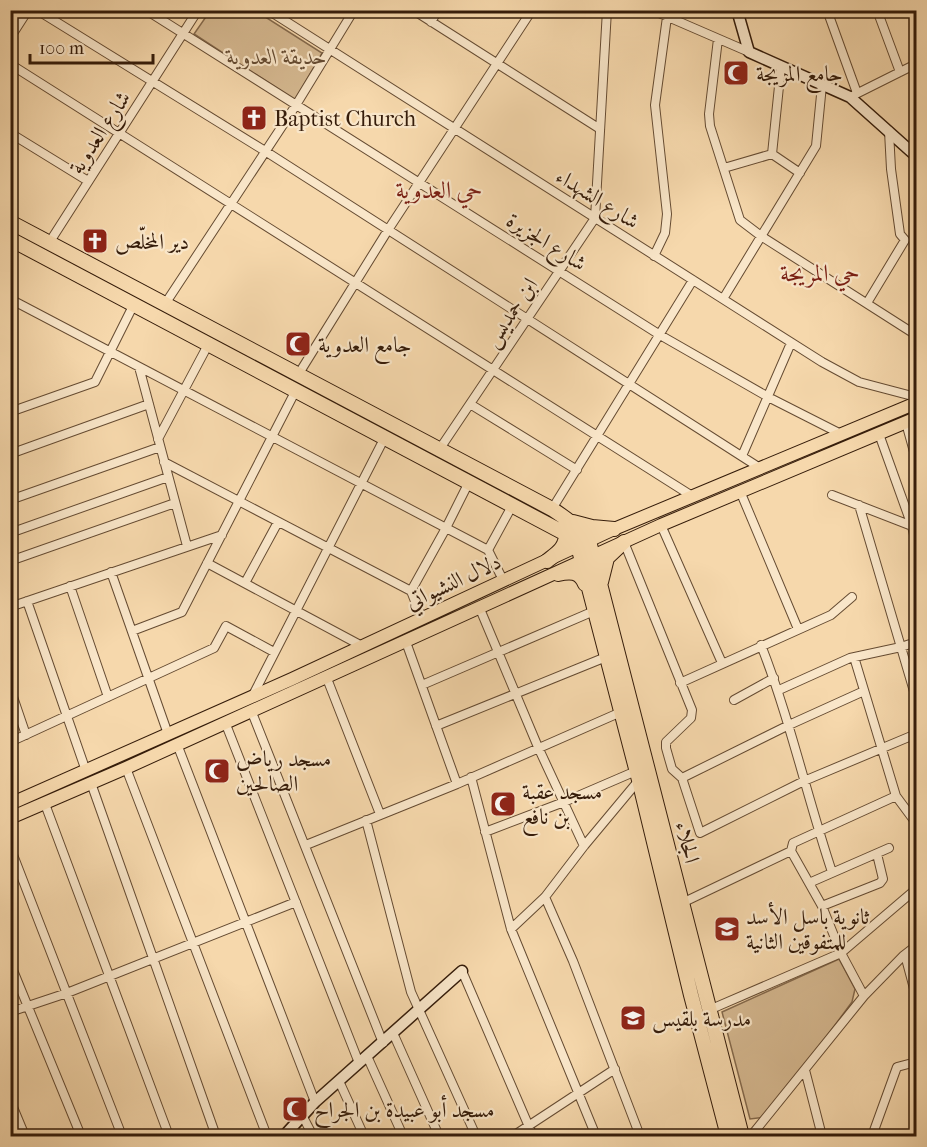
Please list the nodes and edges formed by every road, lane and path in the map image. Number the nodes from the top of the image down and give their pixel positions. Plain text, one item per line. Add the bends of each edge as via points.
1 (28, 10) edge
2 (37, 10) edge
3 (146, 10) edge
4 (198, 10) edge
5 (268, 10) edge
6 (354, 10) edge
7 (412, 10) edge
8 (438, 10) edge
9 (532, 10) edge
10 (607, 10) edge
11 (652, 10) edge
12 (737, 10) edge
13 (827, 10) edge
14 (877, 10) edge
15 (667, 17) junction
16 (431, 22) junction
17 (183, 34) junction
18 (10, 38) edge
19 (718, 39) junction
20 (328, 49) junction
21 (748, 52) junction
22 (10, 64) edge
23 (496, 64) junction
24 (916, 64) edge
25 (781, 67) junction
26 (900, 72) junction
27 (153, 81) junction
28 (822, 85) junction
29 (854, 95) junction
30 (296, 105) junction
31 (455, 129) junction
32 (600, 129) junction
33 (889, 131) junction
34 (10, 133) edge
35 (120, 133) junction
36 (265, 151) junction
37 (771, 154) junction
38 (916, 156) edge
39 (724, 168) junction
40 (800, 173) junction
41 (88, 182) junction
42 (420, 183) junction
43 (230, 204) junction
44 (595, 218) junction
45 (10, 222) edge
46 (388, 230) junction
47 (761, 236) junction
48 (10, 239) edge
49 (49, 243) junction
50 (654, 256) junction
51 (560, 271) junction
52 (693, 280) junction
53 (356, 282) junction
54 (10, 299) edge
55 (723, 299) junction
56 (867, 303) junction
57 (134, 304) junction
58 (165, 304) junction
59 (527, 319) junction
60 (660, 335) junction
61 (916, 335) edge
62 (791, 343) junction
63 (209, 344) junction
64 (110, 352) junction
65 (139, 367) junction
66 (494, 368) junction
67 (298, 375) junction
68 (630, 384) junction
69 (296, 390) junction
70 (184, 391) junction
71 (767, 396) junction
72 (916, 397) edge
73 (916, 403) edge
74 (149, 404) junction
75 (470, 404) junction
76 (13, 409) edge
77 (911, 421) edge
78 (879, 434) junction
79 (843, 435) junction
80 (597, 436) junction
81 (273, 437) junction
82 (385, 437) junction
83 (159, 443) junction
84 (440, 450) junction
85 (10, 454) edge
86 (742, 456) junction
87 (916, 456) edge
88 (164, 462) junction
89 (760, 468) junction
90 (576, 470) junction
91 (168, 477) junction
92 (469, 482) junction
93 (361, 483) junction
94 (740, 491) junction
95 (832, 495) dead end
96 (692, 496) junction
97 (10, 500) edge
98 (239, 502) junction
99 (176, 503) junction
100 (512, 506) junction
101 (859, 506) junction
102 (552, 509) junction
103 (278, 522) junction
104 (661, 525) junction
105 (912, 526) junction
106 (446, 528) junction
107 (569, 528) junction
108 (614, 529) junction
109 (10, 534) edge
110 (222, 535) junction
111 (624, 542) junction
112 (584, 543) junction
113 (916, 544) edge
114 (187, 546) junction
115 (327, 548) junction
116 (488, 550) junction
117 (587, 560) junction
118 (10, 561) edge
119 (547, 561) junction
120 (207, 563) junction
121 (111, 572) junction
122 (558, 574) junction
123 (503, 580) junction
124 (245, 583) junction
125 (70, 586) junction
126 (595, 590) junction
127 (411, 591) junction
128 (852, 597) dead end
129 (27, 601) junction
130 (10, 607) edge
131 (480, 609) junction
132 (295, 610) junction
133 (594, 611) junction
134 (422, 619) junction
135 (798, 629) junction
136 (132, 631) junction
137 (406, 642) junction
138 (916, 642) edge
139 (761, 645) junction
140 (362, 646) junction
141 (901, 647) junction
142 (273, 652) junction
143 (498, 652) junction
144 (606, 657) junction
145 (854, 657) junction
146 (722, 663) junction
147 (326, 676) junction
148 (774, 678) junction
149 (148, 679) junction
150 (680, 683) junction
151 (422, 685) junction
152 (10, 688) edge
153 (779, 690) junction
154 (864, 691) junction
155 (516, 695) junction
156 (108, 697) junction
157 (252, 697) junction
158 (916, 697) edge
159 (734, 700) dead end
160 (251, 710) junction
161 (621, 712) junction
162 (67, 716) junction
163 (225, 722) junction
164 (789, 725) junction
165 (436, 726) junction
166 (916, 734) edge
167 (26, 735) junction
168 (173, 739) junction
169 (10, 742) edge
170 (538, 747) junction
171 (881, 747) junction
172 (126, 768) junction
173 (86, 771) junction
174 (638, 775) junction
175 (471, 777) junction
176 (682, 778) junction
177 (804, 781) junction
178 (91, 783) junction
179 (457, 784) junction
180 (896, 796) junction
181 (564, 802) junction
182 (10, 804) edge
183 (45, 804) junction
184 (380, 814) junction
185 (10, 818) edge
186 (366, 820) junction
187 (916, 823) edge
188 (818, 831) junction
189 (485, 832) junction
190 (306, 845) junction
191 (584, 846) junction
192 (10, 847) edge
193 (889, 848) dead end
194 (791, 851) junction
195 (877, 854) junction
196 (832, 872) junction
197 (809, 883) junction
198 (916, 889) edge
199 (545, 897) junction
200 (296, 902) junction
201 (682, 903) junction
202 (822, 906) junction
203 (246, 921) junction
204 (511, 929) junction
205 (193, 943) junction
206 (916, 946) edge
207 (841, 952) junction
208 (905, 955) junction
209 (153, 958) junction
210 (10, 963) edge
211 (462, 971) joint
212 (110, 975) junction
213 (67, 993) junction
214 (864, 996) junction
215 (916, 996) edge
216 (28, 1006) junction
217 (419, 1010) junction
218 (709, 1010) junction
219 (10, 1012) edge
220 (393, 1033) junction
221 (382, 1042) junction
222 (363, 1060) junction
223 (916, 1062) edge
224 (897, 1067) junction
225 (615, 1069) junction
226 (916, 1069) edge
227 (805, 1070) junction
228 (339, 1081) junction
229 (578, 1094) junction
230 (10, 1100) edge
231 (315, 1102) junction
232 (302, 1115) junction
233 (529, 1126) junction
234 (873, 1136) edge
235 (25, 1137) edge
236 (81, 1137) edge
237 (122, 1137) edge
238 (170, 1137) edge
239 (216, 1137) edge
240 (267, 1137) edge
241 (284, 1137) edge
242 (313, 1137) edge
243 (364, 1137) edge
244 (403, 1137) edge
245 (439, 1137) edge
246 (476, 1137) edge
247 (513, 1137) edge
248 (533, 1137) edge
249 (596, 1137) edge
250 (640, 1137) edge
251 (728, 1137) edge
252 (742, 1137) edge
253 (751, 1137) edge
254 (822, 1137) edge

1 - 18 street
2 - 27 street
3 - 17 street, شارع الجزيرة
4 - 17 street, شارع العدوية
5 - 20 street, شارع الشهداء
6 - 20 street
7 - 16 street
8 - 16 street
9 - 23 street
10 - 32 street
11 - 15 street
12 - 21 main road
13 - 29 street
14 - 26 street
15 - 19 street
15 - 50 street via 655,105 667,214 665,233
16 - 23 street
17 - 27 street, شارع العدوية
17 - 30 street, شارع الجزيرة
19 - 21 street
19 - 39 street via 709,114
20 - 30 street
20 - 31 street, شارع الشهداء
21 - 25 main road
22 - 35 street
23 - 31 street
23 - 32 street
24 - 26 street
25 - 28 main road
25 - 37 street
26 - 29 street
27 - 35 street, شارع العدوية
27 - 36 street
28 - 29 main road
28 - 40 street via 816,146
29 - 33 main road
30 - 36 street
30 - 42 street, شارع الجزيرة
31 - 42 street
31 - 44 street, شارع الشهداء
32 - 44 street
33 - 38 main road
33 - 56 street via 900,234 905,240
34 - 41 street
35 - 41 street, شارع العدوية
35 - 43 street
36 - 43 street
36 - 46 street
37 - 39 street
37 - 40 street
39 - 47 street via 740,220
40 - 47 street
41 - 49 street, شارع العدوية
42 - 46 street
42 - 51 street, شارع الجزيرة
43 - 53 street
43 - 58 street
44 - 50 street, شارع الشهداء
44 - 51 street, ابن حمديس
45 - 49 highway
46 - 53 street
46 - 59 street
47 - 55 street
47 - 56 street
48 - 57 highway
49 - 58 highway
50 - 52 street, شارع الشهداء
51 - 59 street, ابن حمديس
51 - 60 street, شارع الجزيرة
52 - 55 street, شارع الشهداء
52 - 60 street
53 - 66 street
53 - 67 street
54 - 64 street
55 - 62 street, شارع الشهداء
56 - 61 street
57 - 63 highway
57 - 64 street
58 - 67 highway
59 - 66 street, ابن حمديس
59 - 68 street
60 - 68 street
60 - 71 street, شارع الجزيرة
62 - 71 street
62 - 72 street, شارع الشهداء via 859,382
63 - 69 highway
63 - 70 street
64 - 65 street
64 - 76 street via 95,382
65 - 70 street
65 - 74 street
66 - 75 street, ابن حمديس
66 - 80 street
67 - 84 highway
68 - 80 street
68 - 86 street
69 - 81 street
69 - 82 highway
70 - 81 street
70 - 83 street
71 - 79 street, شارع الجزيرة
71 - 86 street
73 - 79 main road, دلال النشيواتي
74 - 83 street
74 - 85 street
75 - 84 street, ابن حمديس
75 - 90 street
77 - 78 main road, دلال النشيواتي
77 - 87 street
78 - 94 main road, دلال النشيواتي
78 - 105 street
79 - 89 main road, دلال النشيواتي
80 - 90 street
80 - 96 street
81 - 93 street
81 - 98 street
82 - 92 highway
82 - 93 street
83 - 88 street
83 - 97 street
84 - 102 highway
86 - 89 street
88 - 91 street
88 - 98 street
89 - 96 main road, دلال النشيواتي
90 - 102 street
91 - 99 street
91 - 109 street
92 - 100 highway
92 - 106 street
93 - 106 street
93 - 115 street
94 - 104 main road, دلال النشيواتي
94 - 135 street
95 - 101 street
96 - 108 main road, دلال النشيواتي
98 - 103 street
98 - 110 street
99 - 114 street
99 - 118 street
100 - 107 highway
100 - 116 street
101 - 105 street
101 - 141 street
102 - 107 highway
103 - 115 street
103 - 124 street
104 - 111 main road, دلال النشيواتي
104 - 146 street
105 - 113 street
106 - 116 street
106 - 127 street
107 - 108 highway
107 - 112 highway
107 - 119 highway via 566,542
108 - 112 main road, دلال النشيواتي
110 - 114 street
110 - 120 street
111 - 117 main road, دلال النشيواتي
111 - 126 highway via 607,558
111 - 150 street
112 - 117 highway, الجلاء
112 - 119 main road, دلال النشيواتي
114 - 121 street
115 - 127 street
115 - 132 street
116 - 123 street
117 - 122 main road, دلال النشيواتي
117 - 126 highway, الجلاء
119 - 123 main road, دلال النشيواتي
120 - 124 street
120 - 136 street via 182,612
121 - 125 street
121 - 136 street
122 - 126 highway via 578,573
122 - 131 main road, دلال النشيواتي
123 - 134 main road, دلال النشيواتي
124 - 132 street
125 - 129 street
125 - 156 street
126 - 133 highway, الجلاء
126 - 201 highway, الجلاء
127 - 134 street
128 - 135 street via 831,615
129 - 130 street
129 - 162 street
131 - 137 main road, دلال النشيواتي
131 - 143 street
132 - 140 street
132 - 142 street
133 - 143 street
133 - 144 highway, الجلاء
134 - 140 main road, دلال النشيواتي
135 - 139 street
136 - 149 street
137 - 147 main road, دلال النشيواتي
137 - 151 street
138 - 141 street
139 - 146 street
139 - 148 street
140 - 157 main road, دلال النشيواتي
141 - 145 street
141 - 158 street
142 - 149 street via 226,626 213,648
142 - 157 street
143 - 151 street
143 - 155 street
144 - 155 street
144 - 161 highway, الجلاء
145 - 153 street
145 - 154 street
146 - 150 street
147 - 160 main road, دلال النشيواتي
147 - 184 street
148 - 153 street
148 - 159 street
149 - 156 street
149 - 168 street
150 - 176 street via 693,714 666,742 666,748 672,769
151 - 165 street
152 - 167 street
153 - 164 street
154 - 164 street
154 - 171 street
155 - 165 street
155 - 170 street
156 - 162 street
157 - 168 main road, دلال النشيواتي
160 - 163 main road, دلال النشيواتي
160 - 190 street
161 - 170 street
161 - 174 highway, الجلاء
162 - 167 street
162 - 173 street
163 - 168 main road, دلال النشيواتي
163 - 200 street
164 - 176 street
164 - 177 street
165 - 179 street
166 - 171 street
167 - 169 street
168 - 172 main road, دلال النشيواتي
168 - 173 main road, دلال النشيواتي
168 - 203 street
170 - 175 street
170 - 181 street
171 - 177 street
171 - 180 street
172 - 178 main road, دلال النشيواتي
172 - 205 street
173 - 182 main road, دلال النشيواتي
174 - 181 street
174 - 191 street
174 - 251 highway, الجلاء
175 - 179 street
175 - 189 street
176 - 177 street via 699,833
177 - 188 street
178 - 183 main road, دلال النشيواتي
178 - 209 street
179 - 184 street
180 - 187 street
180 - 188 street
181 - 189 street
181 - 191 street
183 - 185 main road, دلال النشيواتي
183 - 212 street
184 - 186 street
186 - 190 street
186 - 217 street
188 - 194 street via 793,843
188 - 196 street
189 - 204 street
190 - 221 street
191 - 199 street
192 - 213 street
193 - 195 street
194 - 197 street
194 - 201 street
195 - 196 street
195 - 202 street via 883,873 880,883
196 - 197 street
197 - 202 street
198 - 207 street
199 - 204 street
199 - 225 street
200 - 203 street
200 - 222 street
201 - 218 highway, الجلاء
202 - 207 street
203 - 205 street
203 - 231 street
204 - 229 street
205 - 209 street
205 - 240 street
206 - 208 street
207 - 214 street
207 - 218 street
208 - 214 street
208 - 215 street
209 - 212 street
209 - 239 street
210 - 216 street
211 - 217 main road
211 - 233 street
212 - 213 street
212 - 238 street
213 - 216 street
213 - 237 street
214 - 227 street
216 - 219 street
216 - 236 street
217 - 220 main road
217 - 246 street
218 - 252 highway, الجلاء
220 - 221 main road
220 - 245 street
221 - 222 main road
222 - 228 main road
222 - 244 street
223 - 224 street
224 - 226 street
224 - 234 street
225 - 229 street
225 - 250 street
227 - 253 street
227 - 254 street
228 - 231 main road
228 - 243 street
229 - 233 street
229 - 249 street
230 - 235 street
231 - 232 main road
232 - 241 main road
232 - 242 street
233 - 247 street
233 - 248 street

